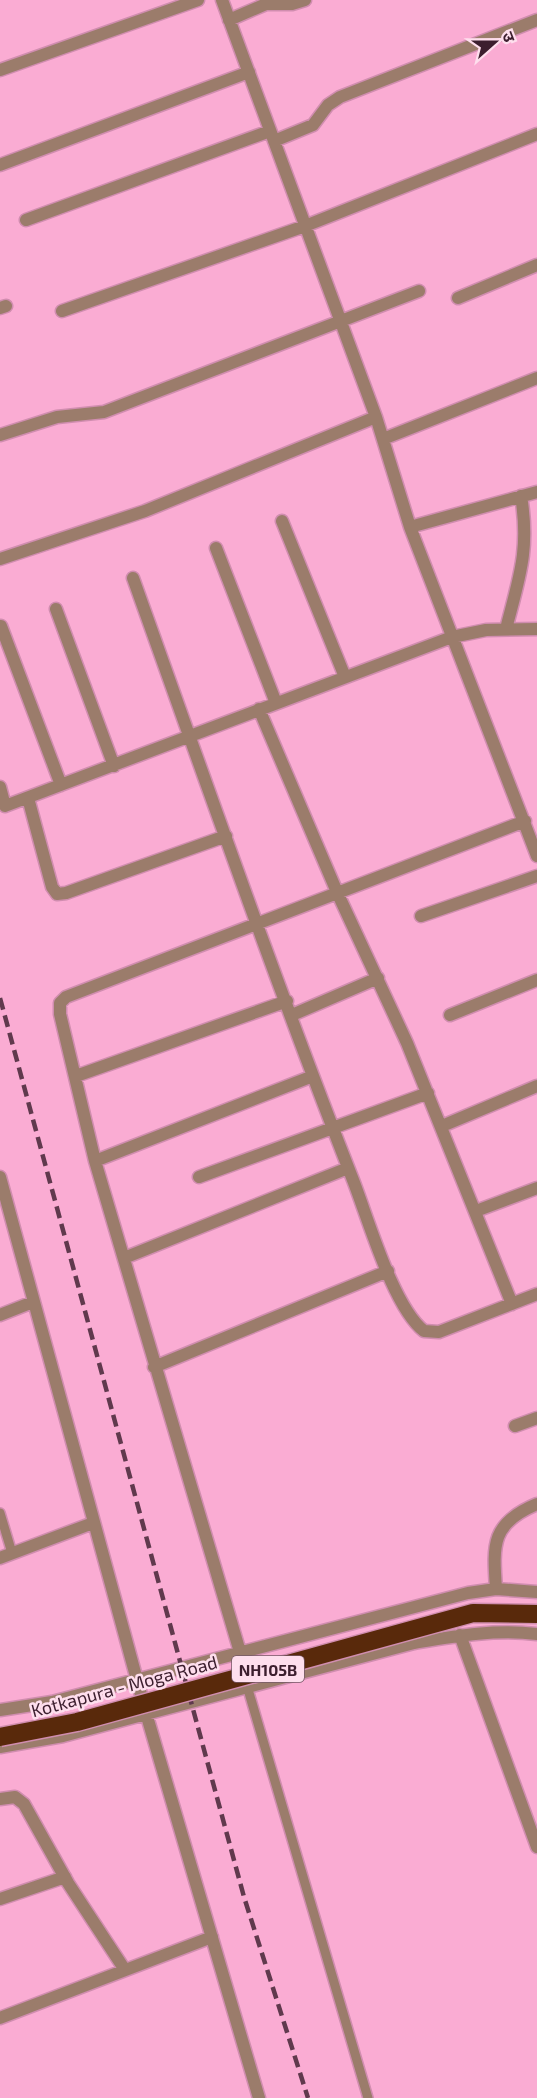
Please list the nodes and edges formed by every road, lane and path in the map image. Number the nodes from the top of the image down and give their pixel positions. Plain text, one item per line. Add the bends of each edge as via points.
1 (198, 0) edge
2 (222, 0) edge
3 (305, 0) edge
4 (229, 20) junction
5 (537, 20) edge
6 (0, 70) edge
7 (249, 72) junction
8 (537, 134) edge
9 (272, 136) junction
10 (0, 165) edge
11 (26, 220) dead end
12 (305, 226) junction
13 (537, 265) edge
14 (418, 291) dead end
15 (458, 298) dead end
16 (62, 311) dead end
17 (341, 320) junction
18 (537, 378) edge
19 (376, 417) junction
20 (0, 435) edge
21 (383, 439) junction
22 (537, 492) edge
23 (521, 496) junction
24 (282, 521) dead end
25 (410, 527) junction
26 (216, 548) dead end
27 (0, 559) edge
28 (133, 578) dead end
29 (56, 609) dead end
30 (1, 626) edge
31 (506, 629) junction
32 (537, 629) edge
33 (452, 637) junction
34 (345, 677) junction
35 (276, 703) junction
36 (260, 709) junction
37 (189, 736) junction
38 (114, 766) junction
39 (61, 785) junction
40 (0, 787) edge
41 (27, 798) junction
42 (530, 826) edge
43 (226, 836) junction
44 (537, 856) edge
45 (537, 876) edge
46 (338, 892) junction
47 (421, 916) dead end
48 (259, 925) junction
49 (378, 978) junction
50 (537, 980) edge
51 (287, 1001) junction
52 (292, 1015) junction
53 (450, 1015) dead end
54 (76, 1076) junction
55 (314, 1076) junction
56 (537, 1086) edge
57 (428, 1093) junction
58 (442, 1125) junction
59 (332, 1127) junction
60 (95, 1161) junction
61 (348, 1168) junction
62 (0, 1177) edge
63 (199, 1177) dead end
64 (537, 1188) edge
65 (476, 1211) junction
66 (123, 1258) junction
67 (388, 1271) junction
68 (537, 1294) edge
69 (33, 1302) junction
70 (512, 1304) junction
71 (0, 1315) edge
72 (154, 1366) junction
73 (537, 1418) edge
74 (515, 1426) dead end
75 (537, 1503) edge
76 (0, 1513) edge
77 (93, 1523) junction
78 (6, 1556) edge
79 (496, 1589) junction
80 (537, 1592) edge
81 (537, 1614) edge
82 (537, 1634) edge
83 (460, 1635) junction
84 (240, 1652) junction
85 (137, 1678) junction
86 (247, 1686) junction
87 (0, 1710) edge
88 (146, 1713) junction
89 (0, 1737) edge
90 (0, 1747) edge
91 (0, 1799) edge
92 (537, 1847) edge
93 (64, 1877) junction
94 (0, 1899) edge
95 (212, 1937) junction
96 (125, 1970) junction
97 (0, 2018) edge
98 (259, 2098) edge
99 (369, 2098) edge

1 - 6 street
2 - 4 street
3 - 4 street via 266,4
4 - 7 street
5 - 9 street via 340,97 328,105 313,125
7 - 9 street
7 - 10 street
8 - 12 street
9 - 11 street
9 - 12 street
12 - 16 street
12 - 17 street
13 - 15 street
14 - 17 street
17 - 19 street
17 - 20 street via 104,412 57,417
18 - 21 street
19 - 21 street
19 - 27 street via 146,511
21 - 25 street
22 - 23 street
23 - 25 street
23 - 31 street via 526,550
24 - 34 street
25 - 33 street
26 - 35 street
28 - 37 street
29 - 38 street
30 - 39 street
31 - 32 street
31 - 33 street
33 - 34 street
33 - 42 street
34 - 35 street
35 - 36 street
36 - 37 street
36 - 46 street
37 - 38 street
37 - 43 street
38 - 39 street
39 - 41 street
40 - 41 street via 5,806
41 - 43 street via 57,894
42 - 44 street
42 - 46 street
43 - 48 street
45 - 47 street
46 - 48 street
46 - 49 street
48 - 51 street
48 - 54 street via 63,999 60,1014
49 - 52 street
49 - 57 street
50 - 53 street
51 - 52 street
51 - 54 street
52 - 55 street
54 - 60 street
55 - 59 street
55 - 60 street
56 - 58 street
57 - 58 street
57 - 59 street
58 - 65 street
59 - 61 street
59 - 63 street
60 - 66 street
61 - 66 street
61 - 67 street
62 - 69 street
64 - 65 street
65 - 70 street
66 - 72 street
67 - 70 street via 408,1314 424,1331 439,1332
67 - 72 street
68 - 70 street
69 - 71 street
69 - 77 street
72 - 84 street
73 - 74 street
75 - 79 street via 513,1517 495,1541
76 - 78 lane
77 - 78 street
77 - 85 street
79 - 80 street
79 - 84 street via 435,1600
81 - 89 highway, Kotkapura - Moga Road / NH105B, bridge via 473,1613 77,1722
82 - 83 street via 510,1630
83 - 86 street
83 - 92 street
84 - 85 street
85 - 87 street via 52,1702
85 - 88 street
86 - 88 street
86 - 99 lane
88 - 90 street via 63,1736
88 - 95 street
91 - 93 street via 15,1797 24,1804
93 - 94 street
93 - 96 street
95 - 96 street
95 - 98 street
96 - 97 street

